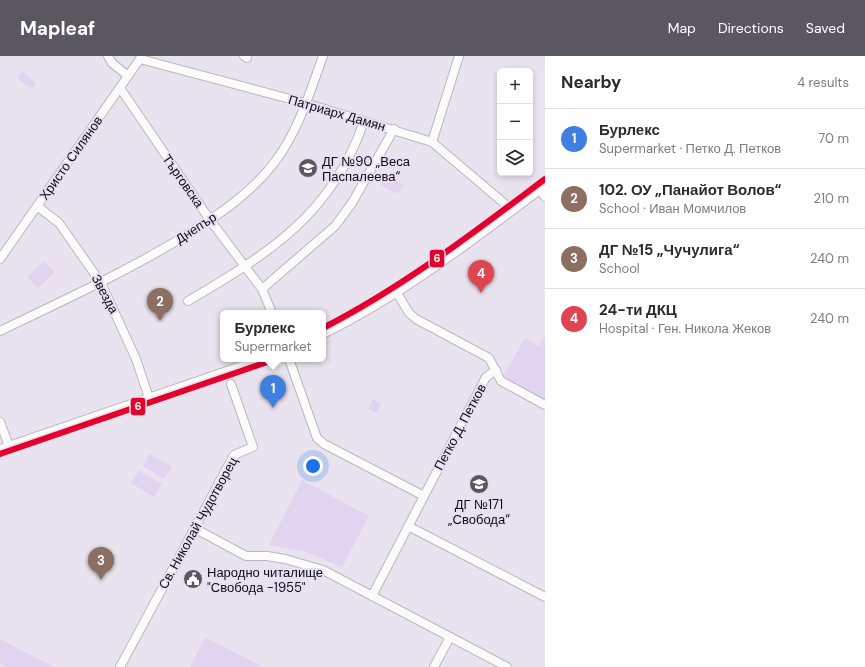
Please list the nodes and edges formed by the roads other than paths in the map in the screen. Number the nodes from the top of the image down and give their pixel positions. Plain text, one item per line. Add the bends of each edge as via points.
1 (108, 56) edge
2 (323, 56) edge
3 (459, 56) edge
4 (141, 58) edge
5 (128, 76) junction
6 (120, 88) junction
7 (305, 103) junction
8 (364, 121) junction
9 (394, 129) junction
10 (432, 142) junction
11 (542, 188) edge
12 (545, 197) edge
13 (37, 206) junction
14 (510, 212) junction
15 (210, 220) junction
16 (0, 258) edge
17 (246, 267) junction
18 (101, 283) junction
19 (262, 288) junction
20 (397, 293) junction
21 (188, 300) dead end
22 (271, 310) edge
23 (0, 331) edge
24 (326, 332) edge
25 (253, 362) edge
26 (289, 362) edge
27 (496, 370) junction
28 (231, 384) dead end
29 (149, 398) junction
30 (545, 405) edge
31 (0, 422) edge
32 (9, 446) junction
33 (0, 449) edge
34 (424, 496) junction
35 (408, 526) junction
36 (194, 528) junction
37 (372, 596) junction
38 (545, 597) edge
39 (450, 637) junction
40 (120, 667) edge
41 (434, 667) edge
42 (507, 667) edge

1 - 5 street via 112,64
2 - 7 street, Днепър
3 - 10 street
4 - 5 street, Христо Силянов
4 - 7 street, Патриарх Дамян
5 - 6 street, Христо Силянов
6 - 13 street, Христо Силянов
6 - 15 street, Търговска
7 - 8 street, Патриарх Дамян
7 - 15 street, Днепър via 289,139 274,163 252,187
8 - 9 street, Патриарх Дамян
8 - 17 street via 349,159 323,199 293,230
9 - 10 street, Патриарх Дамян
9 - 19 street via 336,226
10 - 14 street, Патриарх Дамян via 505,204
11 - 12 street
11 - 14 street
13 - 16 street, Христо Силянов
13 - 18 street, Звезда via 59,223
14 - 20 street via 436,268
15 - 17 street, Търговска
15 - 18 street, Днепър via 148,259
17 - 19 street, Търговска
17 - 21 street
18 - 23 street, Днепър
18 - 29 street, Звезда via 136,359
19 - 22 street, Търговска
20 - 24 street
20 - 27 street via 409,313 416,319 489,358
25 - 29 street
26 - 34 street via 317,438
27 - 30 street via 501,381
27 - 34 street, Петко Д. Петков via 486,377
28 - 36 street, Св. Николай Чудотворец via 253,447 234,455
29 - 32 street
31 - 32 street
32 - 33 street
34 - 35 street, Петко Д. Петков
35 - 37 street, Петко Д. Петков
35 - 38 street
36 - 37 street via 246,556 267,556 306,564 323,570
36 - 40 street, Св. Николай Чудотворец
37 - 39 street
39 - 41 street
39 - 42 street

